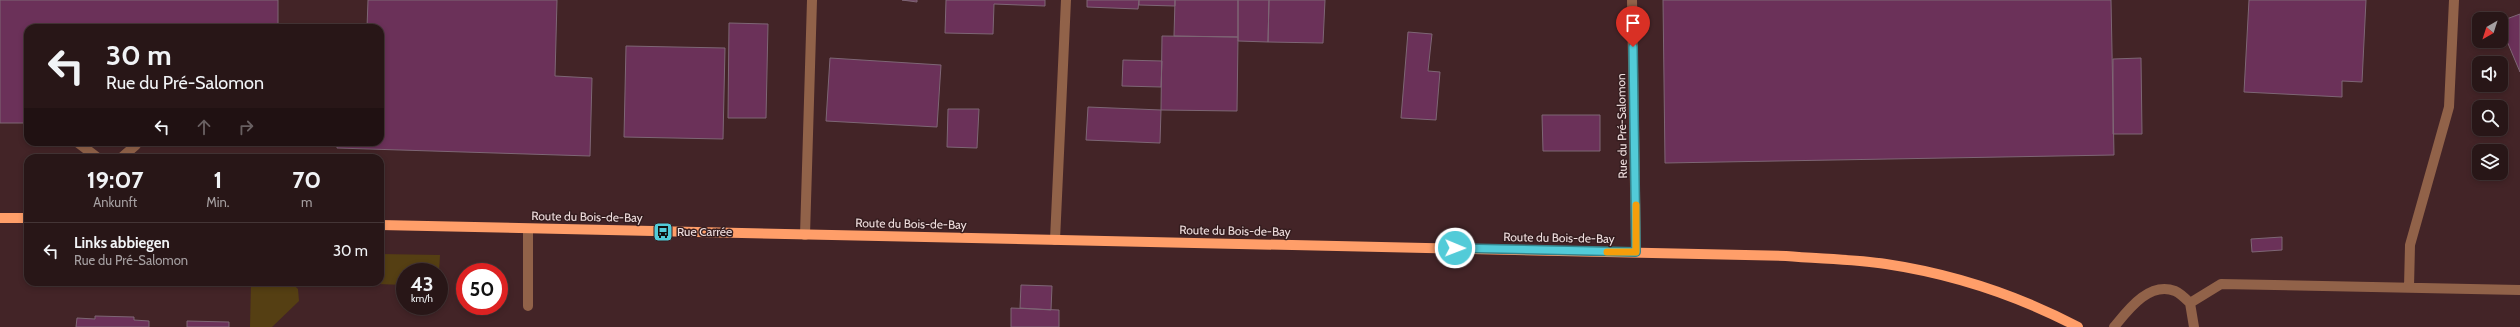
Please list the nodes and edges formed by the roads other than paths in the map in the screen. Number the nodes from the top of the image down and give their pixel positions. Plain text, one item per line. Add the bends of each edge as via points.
1 (812, 0) edge
2 (1066, 0) edge
3 (1632, 0) edge
4 (2454, 0) edge
5 (82, 146) edge
6 (135, 146) edge
7 (93, 154) edge
8 (125, 154) edge
9 (0, 218) edge
10 (24, 218) edge
11 (384, 225) edge
12 (528, 229) junction
13 (805, 235) junction
14 (1055, 240) junction
15 (1636, 252) junction
16 (2409, 287) junction
17 (2520, 290) edge
18 (2190, 303) junction
19 (528, 306) dead end
20 (2078, 327) edge
21 (2114, 327) edge
22 (2194, 327) edge

1 - 13 street
2 - 14 street
3 - 15 street, Rue du Pré-Salomon
4 - 16 street via 2449,107 2410,245
5 - 7 street
6 - 8 street
9 - 10 main road
11 - 12 main road, Route du Bois-de-Bay
12 - 13 main road, Route du Bois-de-Bay
12 - 19 street
13 - 14 main road, Route du Bois-de-Bay
14 - 15 main road, Route du Bois-de-Bay
15 - 20 main road, Route du Bois-de-Bay via 1786,256 1885,264 1946,275 1990,288
16 - 17 street
16 - 18 street via 2221,284
18 - 21 street via 2176,291 2157,290 2134,302
18 - 22 street

